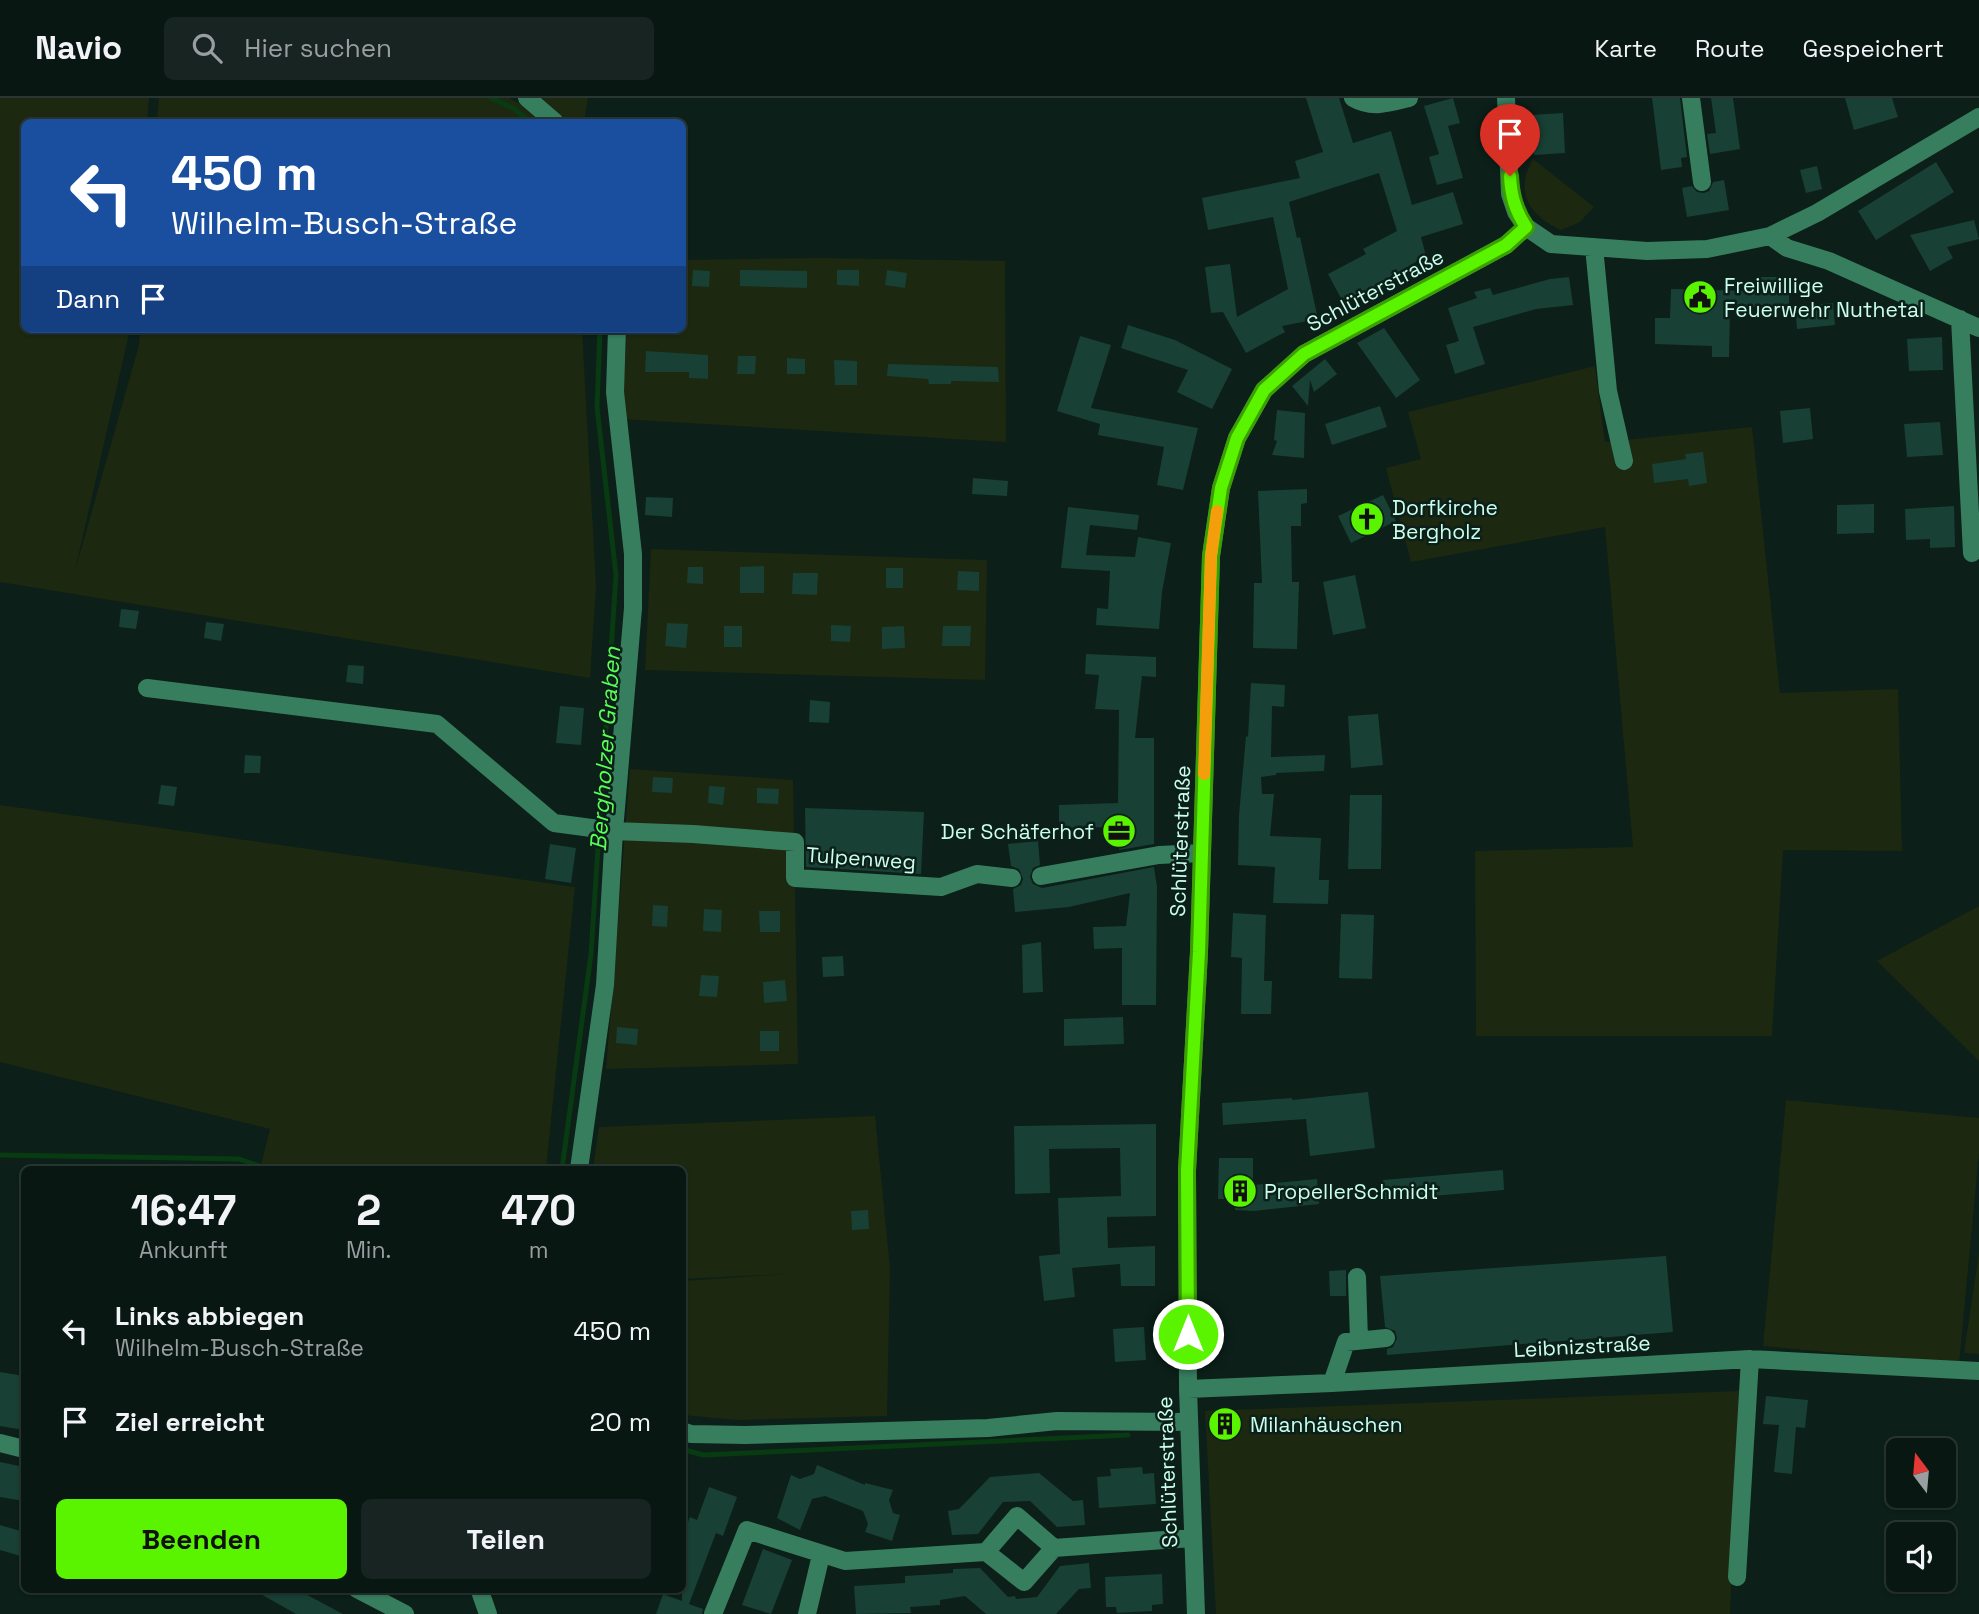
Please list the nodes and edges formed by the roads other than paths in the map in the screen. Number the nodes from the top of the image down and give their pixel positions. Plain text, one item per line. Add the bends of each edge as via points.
1 (527, 98) edge
2 (1353, 98) edge
3 (1409, 98) edge
4 (1506, 98) edge
5 (1691, 98) edge
6 (1979, 117) edge
7 (552, 119) edge
8 (1702, 182) dead end
9 (1526, 227) junction
10 (1770, 236) junction
11 (1594, 247) junction
12 (1959, 319) junction
13 (1979, 328) edge
14 (617, 333) edge
15 (1624, 461) dead end
16 (1972, 553) dead end
17 (147, 688) dead end
18 (614, 831) junction
19 (1202, 853) junction
20 (1041, 876) dead end
21 (1012, 877) dead end
22 (579, 1166) edge
23 (1357, 1277) dead end
24 (1386, 1338) dead end
25 (1359, 1340) junction
26 (1749, 1359) junction
27 (1979, 1371) edge
28 (1332, 1383) junction
29 (1188, 1389) junction
30 (1189, 1422) junction
31 (686, 1432) edge
32 (0, 1443) edge
33 (21, 1448) edge
34 (1192, 1538) junction
35 (1054, 1548) junction
36 (986, 1552) junction
37 (821, 1555) junction
38 (1737, 1577) dead end
39 (365, 1593) edge
40 (482, 1593) edge
41 (405, 1614) edge
42 (488, 1614) edge
43 (713, 1614) edge
44 (807, 1614) edge
45 (1196, 1614) edge

1 - 7 street
2 - 3 street via 1368,105
4 - 9 street via 1510,194
5 - 8 street
6 - 10 street via 1817,214
9 - 11 street via 1551,244
9 - 19 street, Schlüterstraße via 1506,245 1304,354 1264,390 1237,438 1221,488 1211,556
10 - 11 street via 1707,249
10 - 12 street via 1787,248 1829,261
11 - 15 street via 1608,391
12 - 13 street
12 - 16 street
14 - 18 street via 615,392 633,554 633,608
17 - 18 street via 437,724 554,823
18 - 21 street, Tulpenweg via 795,842 795,878 941,887 977,874
18 - 22 street via 605,985
19 - 20 street via 1159,855
19 - 29 street, Schlüterstraße via 1187,1171
23 - 25 street
24 - 25 street
25 - 28 street via 1346,1342
26 - 27 street, Leibnizstraße
26 - 28 street, Leibnizstraße
26 - 38 street
28 - 29 street, Leibnizstraße
29 - 30 street, Schlüterstraße
30 - 31 street via 1057,1421 988,1428 745,1435
30 - 34 street, Schlüterstraße
32 - 33 street
34 - 35 street
34 - 45 street, Schlüterstraße
35 - 36 street via 1024,1582
35 - 36 street via 1017,1516
36 - 37 street via 845,1561
37 - 43 street via 747,1530
37 - 44 street
39 - 41 street
40 - 42 street

